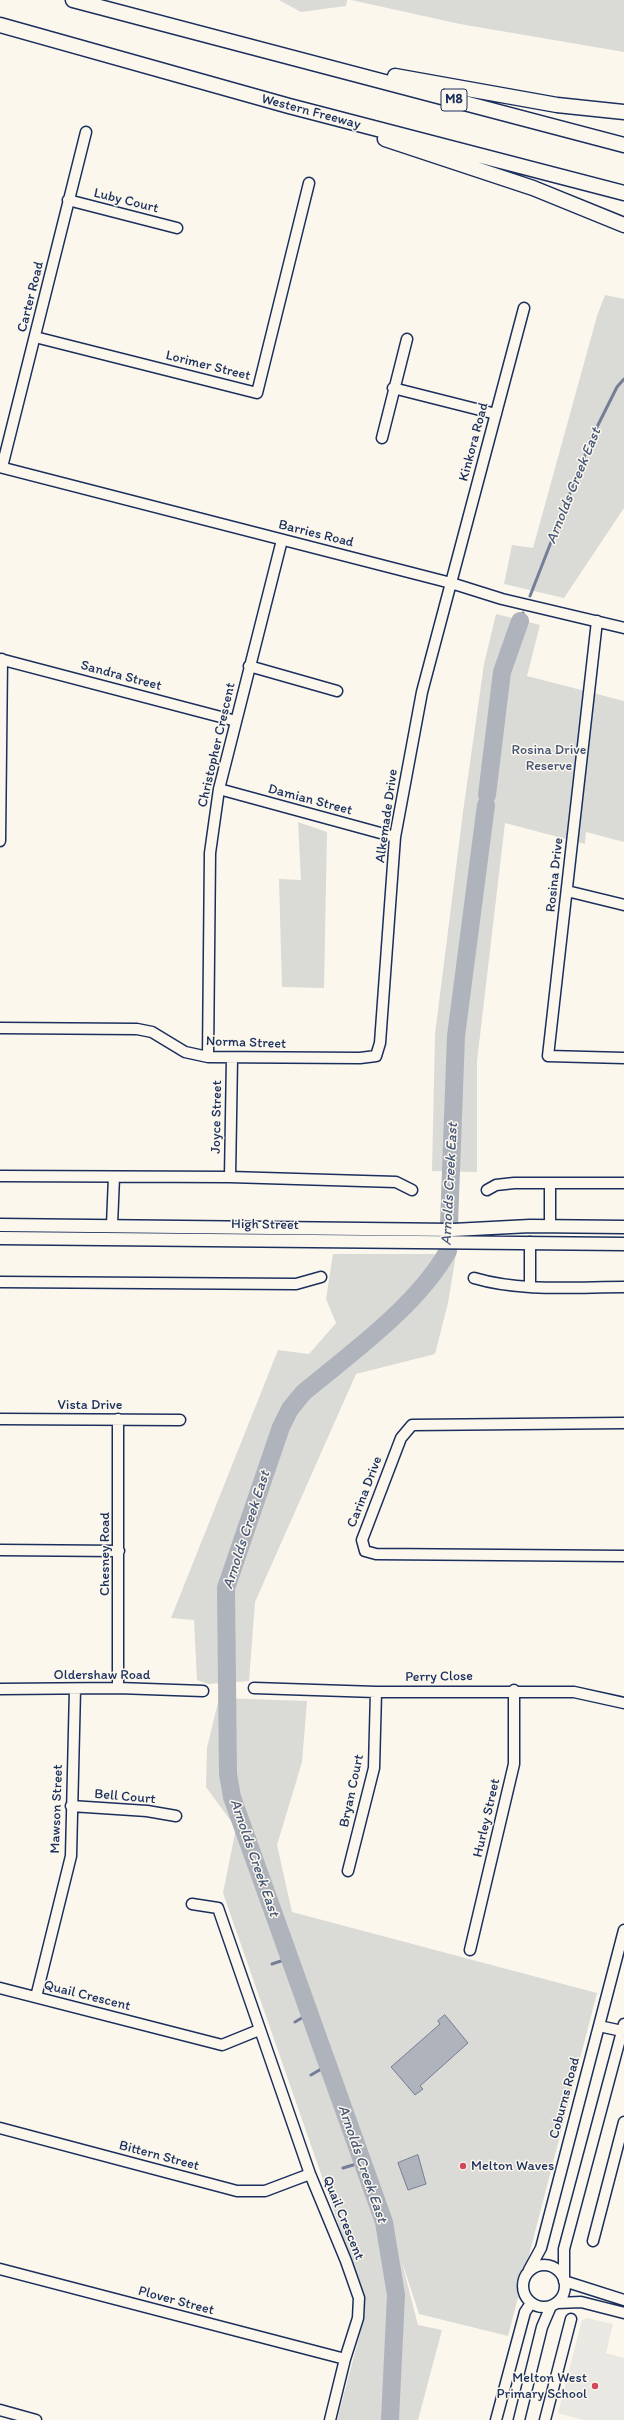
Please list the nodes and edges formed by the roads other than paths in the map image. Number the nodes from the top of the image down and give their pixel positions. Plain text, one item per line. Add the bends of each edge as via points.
1 (73, 0) edge
2 (0, 25) edge
3 (284, 56) junction
4 (624, 112) edge
5 (337, 118) junction
6 (86, 132) dead end
7 (624, 145) edge
8 (309, 183) dead end
9 (624, 193) edge
10 (68, 200) junction
11 (624, 225) edge
12 (178, 228) dead end
13 (524, 308) dead end
14 (36, 337) junction
15 (407, 339) dead end
16 (393, 388) junction
17 (496, 414) junction
18 (382, 438) dead end
19 (1, 467) edge
20 (282, 540) junction
21 (451, 584) junction
22 (597, 621) junction
23 (622, 625) edge
24 (1, 659) edge
25 (249, 666) junction
26 (337, 691) dead end
27 (236, 721) junction
28 (219, 789) junction
29 (395, 837) junction
30 (0, 841) edge
31 (567, 891) junction
32 (624, 906) edge
33 (0, 1028) edge
34 (376, 1056) joint
35 (208, 1057) junction
36 (232, 1058) junction
37 (624, 1058) edge
38 (0, 1176) edge
39 (114, 1177) junction
40 (230, 1177) junction
41 (550, 1183) junction
42 (624, 1183) edge
43 (412, 1190) dead end
44 (487, 1190) dead end
45 (0, 1225) edge
46 (112, 1225) junction
47 (530, 1226) junction
48 (550, 1226) junction
49 (624, 1227) edge
50 (454, 1236) junction
51 (0, 1238) edge
52 (115, 1238) junction
53 (530, 1242) junction
54 (550, 1242) junction
55 (624, 1244) edge
56 (321, 1277) dead end
57 (474, 1278) dead end
58 (0, 1282) edge
59 (530, 1286) junction
60 (624, 1287) edge
61 (0, 1419) edge
62 (118, 1419) junction
63 (180, 1420) dead end
64 (624, 1423) edge
65 (0, 1550) edge
66 (119, 1551) junction
67 (624, 1556) edge
68 (118, 1688) junction
69 (254, 1688) dead end
70 (0, 1689) edge
71 (75, 1689) junction
72 (514, 1690) junction
73 (203, 1691) dead end
74 (376, 1692) junction
75 (624, 1703) edge
76 (71, 1806) junction
77 (176, 1816) dead end
78 (348, 1871) dead end
79 (192, 1904) dead end
80 (624, 1930) edge
81 (470, 1950) dead end
82 (0, 1988) edge
83 (36, 1997) junction
84 (599, 2026) junction
85 (623, 2027) edge
86 (259, 2030) junction
87 (624, 2122) edge
88 (0, 2128) edge
89 (310, 2174) junction
90 (593, 2241) dead end
91 (0, 2270) edge
92 (529, 2270) junction
93 (564, 2280) junction
94 (624, 2300) edge
95 (531, 2303) junction
96 (554, 2304) junction
97 (624, 2313) edge
98 (571, 2319) dead end
99 (345, 2359) junction
100 (0, 2410) edge
101 (36, 2420) edge
102 (330, 2420) edge
103 (496, 2420) edge
104 (519, 2420) edge
105 (545, 2420) edge

1 - 3 highway, M8
2 - 5 highway, Western Freeway
3 - 4 highway via 534,101
3 - 7 highway, M8
5 - 9 highway, Western Freeway
5 - 11 highway via 396,144 533,188
6 - 10 street, Carter Road
8 - 14 street, Lorimer Street via 257,393
10 - 12 street, Luby Court
10 - 14 street, Carter Road
13 - 17 street, Kinkora Road
14 - 19 street, Carter Road
15 - 16 street
16 - 17 street
16 - 18 street
17 - 21 street, Kinkora Road
19 - 20 street, Barries Road
20 - 21 street, Barries Road
20 - 25 street, Christopher Crescent
21 - 22 street, Barries Road
21 - 29 street, Alkemade Drive via 422,692
22 - 23 street, Barries Road
22 - 31 street, Rosina Drive
24 - 27 street, Sandra Street
24 - 30 street
25 - 26 street
25 - 27 street, Christopher Crescent
27 - 28 street, Christopher Crescent
28 - 29 street, Damian Street
28 - 35 street, Christopher Crescent via 210,853
29 - 34 street, Alkemade Drive via 380,1043
31 - 32 street
31 - 37 street, Rosina Drive via 548,1056
33 - 35 street, Norma Street via 137,1029 152,1032 185,1052
34 - 36 street, Norma Street
35 - 36 street, Norma Street
36 - 40 street, Joyce Street
38 - 39 street
39 - 40 street
39 - 46 street
40 - 43 street via 396,1182
41 - 42 street
41 - 44 street via 504,1184
41 - 48 street
45 - 46 main road, High Street
46 - 50 main road, High Street via 436,1230
46 - 52 main road
47 - 48 main road, High Street
47 - 50 main road, High Street
47 - 53 main road
48 - 49 main road, High Street
48 - 54 main road
50 - 52 main road, High Street via 439,1242
50 - 53 main road, High Street
51 - 52 main road, High Street
53 - 54 main road, High Street
53 - 59 street
54 - 55 main road, High Street
56 - 58 street via 296,1284
57 - 59 street via 491,1284
59 - 60 street
61 - 62 street, Vista Drive
62 - 63 street, Vista Drive
62 - 66 street, Chesney Road
64 - 67 street, Carina Drive via 412,1425 401,1438 362,1540 365,1551 376,1554
65 - 66 street
66 - 68 street, Chesney Road
68 - 71 street, Oldershaw Road
68 - 73 street, Oldershaw Road
69 - 74 street, Perry Close
70 - 71 street, Oldershaw Road
71 - 76 street, Mawson Street
72 - 74 street, Perry Close
72 - 75 street, Perry Close via 574,1692
72 - 81 street, Hurley Street via 514,1764
74 - 78 street, Bryan Court via 374,1768
76 - 77 street, Bell Court via 147,1811
76 - 83 street, Mawson Street via 71,1856
79 - 86 street, Quail Crescent via 218,1908
80 - 84 street, Coburns Road
82 - 83 street, Quail Crescent
83 - 86 street, Quail Crescent via 222,2045
84 - 85 street
84 - 92 street, Coburns Road via 541,2248
85 - 93 street via 564,2249
86 - 89 street, Quail Crescent
87 - 90 street
88 - 89 street, Bittern Street via 237,2191 265,2191
89 - 99 street, Quail Crescent via 359,2298 358,2318
91 - 99 street, Plover Street
92 - 93 street via 549,2265 560,2273
92 - 95 street via 522,2283 523,2291
93 - 94 street
93 - 96 street via 564,2293
95 - 96 street via 537,2306
95 - 103 street via 525,2312
96 - 97 street via 581,2302
96 - 104 street via 542,2327
98 - 105 street
99 - 102 street, Quail Crescent
100 - 101 street

